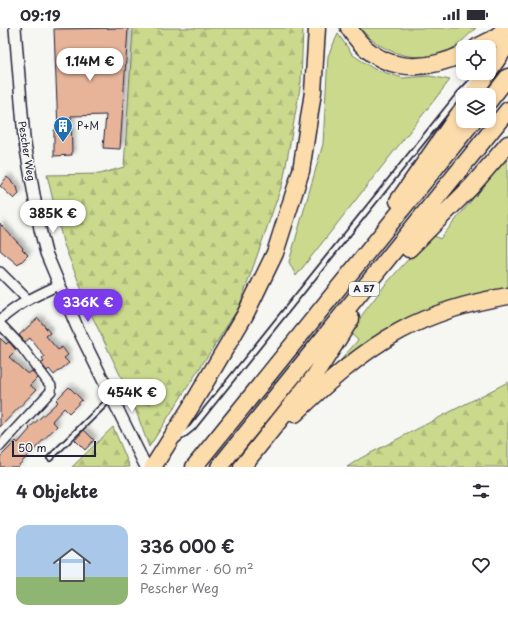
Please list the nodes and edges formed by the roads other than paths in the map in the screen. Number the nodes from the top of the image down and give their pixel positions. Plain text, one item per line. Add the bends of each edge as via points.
1 (16, 28) edge
2 (317, 28) edge
3 (349, 28) edge
4 (507, 28) edge
5 (492, 40) edge
6 (507, 46) edge
7 (456, 57) edge
8 (496, 57) edge
9 (496, 61) edge
10 (508, 77) edge
11 (473, 80) edge
12 (496, 92) edge
13 (508, 110) edge
14 (456, 118) edge
15 (467, 128) edge
16 (508, 144) edge
17 (368, 250) junction
18 (0, 272) edge
19 (59, 285) junction
20 (508, 296) edge
21 (28, 300) junction
22 (0, 320) edge
23 (0, 324) edge
24 (111, 398) junction
25 (0, 446) edge
26 (163, 450) junction
27 (253, 454) junction
28 (50, 458) dead end
29 (146, 467) edge
30 (152, 467) edge
31 (194, 467) edge
32 (219, 467) edge
33 (242, 467) edge

1 - 19 street, Pescher Weg via 24,138 40,229 46,253
2 - 26 highway via 313,92 300,171 275,253 245,315
3 - 7 highway via 357,42 373,54 406,67 424,67
4 - 5 highway
6 - 8 lane
6 - 9 highway
10 - 12 highway
11 - 26 lane via 192,428
13 - 32 highway, A 57
14 - 17 highway via 408,185
15 - 17 highway, A 57
16 - 27 highway via 471,187 411,246 348,322 314,376
17 - 31 highway, A 57
18 - 21 street
19 - 21 street
19 - 24 street, Pescher Weg
20 - 27 highway via 444,312 401,330 340,373
21 - 22 street
23 - 25 street via 21,346 51,386 51,391
24 - 28 lane
24 - 29 street, Pescher Weg
26 - 30 highway
27 - 33 highway

